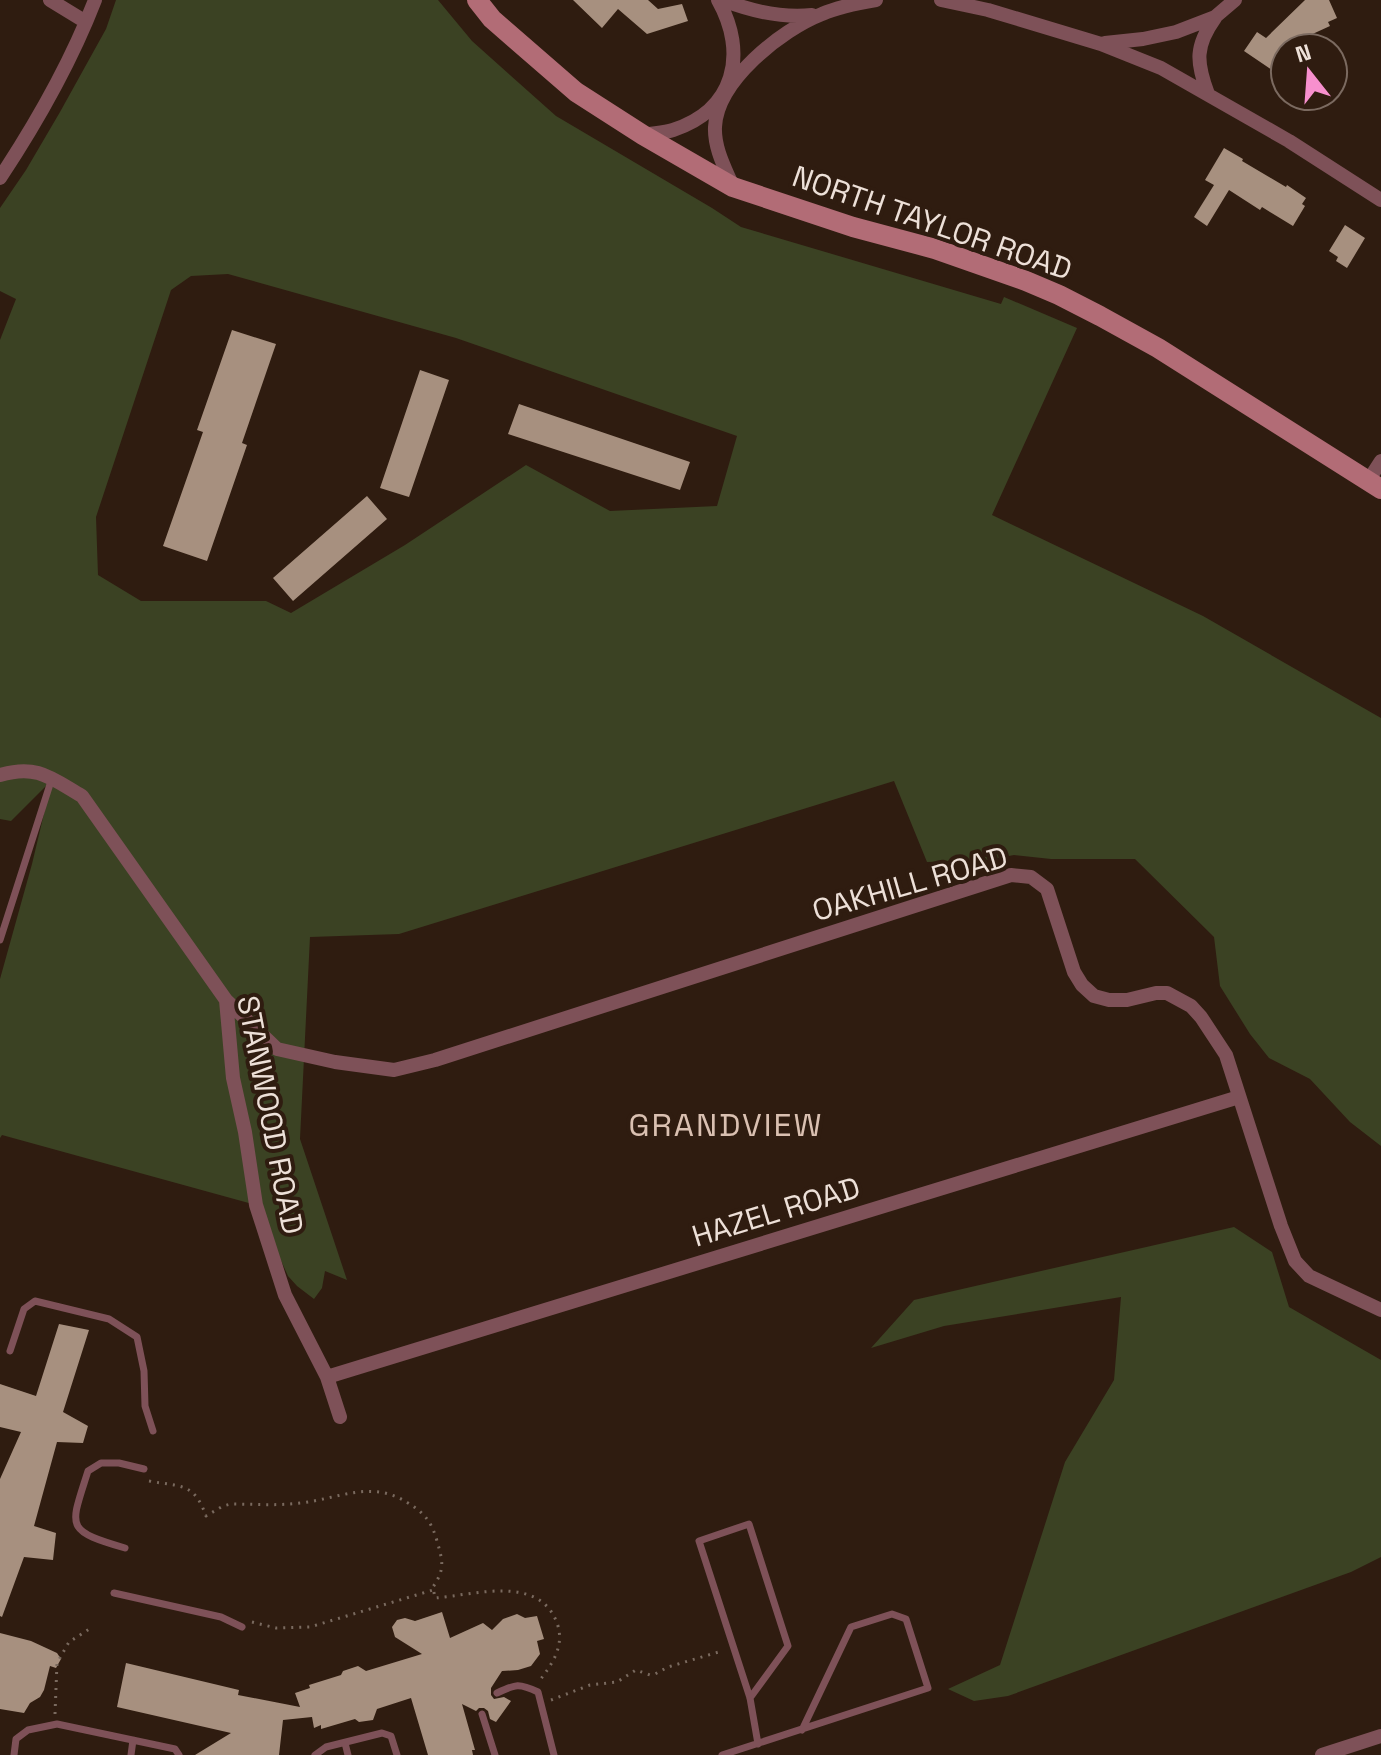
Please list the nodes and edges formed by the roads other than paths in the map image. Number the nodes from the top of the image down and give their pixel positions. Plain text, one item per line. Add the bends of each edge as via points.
1 (50, 0) edge
2 (95, 0) edge
3 (477, 0) edge
4 (721, 0) edge
5 (876, 0) edge
6 (941, 0) edge
7 (1235, 0) edge
8 (840, 4) edge
9 (821, 14) junction
10 (1215, 17) junction
11 (86, 22) junction
12 (1101, 44) junction
13 (726, 90) junction
14 (1208, 94) junction
15 (643, 135) junction
16 (0, 178) edge
17 (733, 187) junction
18 (1381, 200) edge
19 (1381, 461) edge
20 (1375, 485) edge
21 (0, 775) edge
22 (52, 778) junction
23 (0, 940) edge
24 (226, 1000) junction
25 (1239, 1097) junction
26 (1381, 1310) edge
27 (10, 1351) dead end
28 (327, 1377) junction
29 (340, 1417) dead end
30 (153, 1431) dead end
31 (144, 1469) dead end
32 (125, 1548) dead end
33 (114, 1593) dead end
34 (242, 1627) road end
35 (497, 1693) dead end
36 (750, 1698) junction
37 (482, 1714) dead end
38 (802, 1730) junction
39 (1381, 1736) edge
40 (133, 1740) junction
41 (345, 1743) junction
42 (758, 1744) junction
43 (14, 1755) edge
44 (131, 1755) edge
45 (179, 1755) edge
46 (315, 1755) edge
47 (348, 1755) edge
48 (397, 1755) edge
49 (495, 1755) edge
50 (554, 1755) edge
51 (722, 1755) edge
52 (1322, 1755) edge

1 - 11 street
2 - 11 street
3 - 15 street, NORTH TAYLOR ROAD via 576,92
4 - 9 street via 774,14
4 - 13 street via 734,41
5 - 8 street
6 - 12 street
7 - 10 street
8 - 9 street
9 - 13 street via 782,37
10 - 12 street via 1176,32
10 - 14 street via 1204,33 1199,56
11 - 16 street
12 - 14 street
13 - 15 street via 692,121
13 - 17 street via 715,128
14 - 18 street
15 - 17 street, NORTH TAYLOR ROAD
17 - 20 street, NORTH TAYLOR ROAD via 935,249 1059,295 1158,348
19 - 20 street
21 - 22 street, STANWOOD ROAD via 32,770
22 - 23 lane
22 - 24 street, STANWOOD ROAD via 82,796
24 - 25 street, OAKHILL ROAD via 277,1049 394,1070 1011,875 1031,877 1047,889 1074,972 1094,996 1127,1000 1167,993 1191,1006 1226,1055
24 - 28 street, STANWOOD ROAD via 233,1078 256,1205 285,1295
25 - 26 street, OAKHILL ROAD via 1295,1261 1309,1276
25 - 28 street, HAZEL ROAD
27 - 30 lane via 24,1309 35,1301 109,1319 137,1337
28 - 29 street, STANWOOD ROAD
31 - 32 lane via 101,1463 88,1471 75,1513 77,1526 89,1538
33 - 34 lane via 221,1617
35 - 50 lane via 514,1685 538,1692
36 - 36 lane via 699,1541 749,1524 788,1646
36 - 42 lane
37 - 49 lane
38 - 38 lane via 928,1688 906,1619 892,1614 851,1627
38 - 42 lane
39 - 52 street
40 - 43 lane via 57,1724 28,1730 16,1739
40 - 44 lane
40 - 45 lane via 175,1749
41 - 46 lane
41 - 47 lane
41 - 48 lane via 382,1733 391,1736
42 - 51 lane

